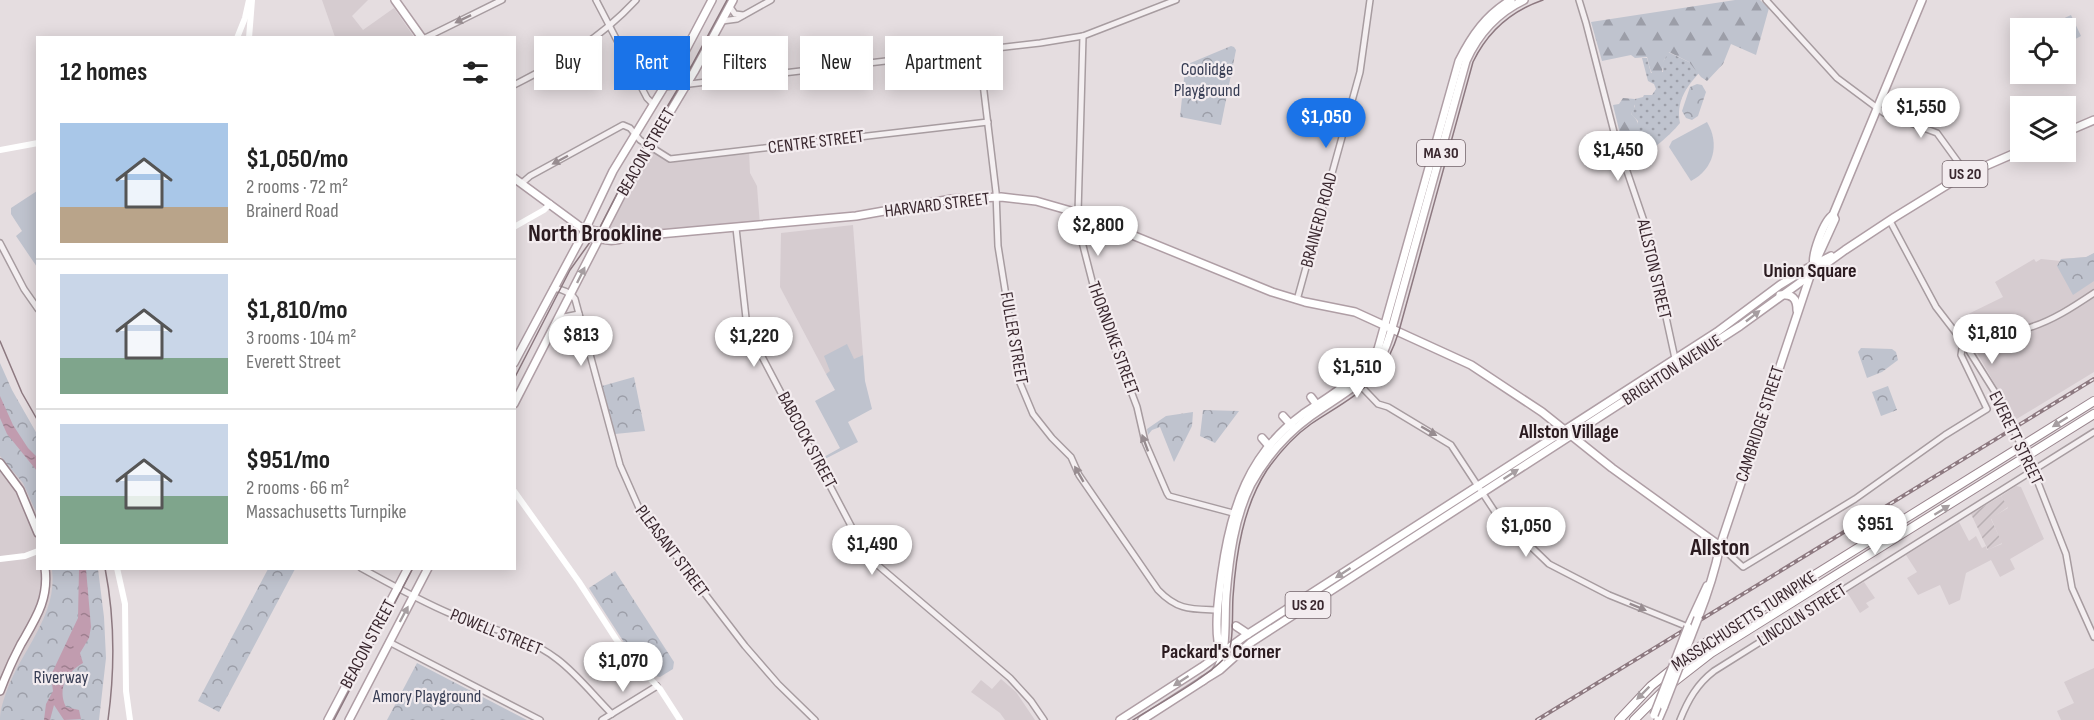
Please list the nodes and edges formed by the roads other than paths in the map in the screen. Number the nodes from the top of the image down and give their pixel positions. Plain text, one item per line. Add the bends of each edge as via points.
1 (250, 0) edge
2 (395, 0) edge
3 (501, 0) edge
4 (596, 0) edge
5 (636, 0) edge
6 (712, 0) edge
7 (771, 0) edge
8 (1176, 0) edge
9 (1369, 0) edge
10 (1511, 0) edge
11 (1524, 0) edge
12 (1579, 0) edge
13 (1766, 0) edge
14 (1922, 0) edge
15 (731, 4) edge
16 (745, 14) junction
17 (722, 21) junction
18 (610, 26) junction
19 (238, 36) edge
20 (249, 36) edge
21 (422, 36) edge
22 (427, 36) edge
23 (1083, 36) junction
24 (690, 40) edge
25 (1003, 47) edge
26 (885, 61) edge
27 (690, 78) edge
28 (516, 84) edge
29 (690, 85) edge
30 (662, 90) edge
31 (683, 90) edge
32 (984, 90) edge
33 (652, 104) junction
34 (1877, 108) junction
35 (2094, 120) edge
36 (988, 122) junction
37 (2076, 128) edge
38 (634, 134) junction
39 (36, 143) edge
40 (648, 146) junction
41 (0, 150) edge
42 (2010, 155) edge
43 (1966, 173) junction
44 (516, 179) edge
45 (522, 183) junction
46 (996, 197) junction
47 (550, 204) junction
48 (1078, 213) junction
49 (1833, 215) junction
50 (1890, 221) junction
51 (516, 226) edge
52 (736, 228) junction
53 (585, 229) junction
54 (601, 235) junction
55 (0, 243) edge
56 (1845, 250) junction
57 (1814, 265) junction
58 (1810, 275) junction
59 (552, 290) junction
60 (2094, 293) edge
61 (571, 295) junction
62 (1780, 295) junction
63 (1297, 300) junction
64 (36, 306) edge
65 (1797, 312) junction
66 (579, 314) junction
67 (559, 318) junction
68 (1389, 326) junction
69 (1966, 346) junction
70 (516, 359) edge
71 (1676, 363) junction
72 (1356, 381) junction
73 (1311, 397) dead end
74 (516, 400) edge
75 (2094, 401) edge
76 (1317, 405) junction
77 (2094, 414) edge
78 (1283, 416) dead end
79 (1292, 427) junction
80 (1564, 429) junction
81 (2094, 432) edge
82 (1571, 435) junction
83 (1262, 438) dead end
84 (1269, 446) junction
85 (0, 463) edge
86 (1478, 486) junction
87 (1482, 493) junction
88 (516, 494) edge
89 (1233, 513) junction
90 (36, 528) edge
91 (1720, 546) junction
92 (36, 552) edge
93 (0, 559) edge
94 (45, 570) edge
95 (117, 570) edge
96 (365, 570) edge
97 (407, 570) edge
98 (427, 570) edge
99 (1709, 584) junction
100 (398, 588) junction
101 (413, 596) junction
102 (1218, 610) junction
103 (1687, 625) junction
104 (1236, 626) dead end
105 (1248, 634) junction
106 (2094, 637) edge
107 (389, 642) junction
108 (1245, 646) junction
109 (1221, 653) junction
110 (1203, 681) junction
111 (657, 686) junction
112 (0, 692) edge
113 (612, 714) junction
114 (1655, 718) edge
115 (130, 720) edge
116 (328, 720) edge
117 (349, 720) edge
118 (540, 720) edge
119 (602, 720) edge
120 (680, 720) edge
121 (815, 720) edge
122 (1044, 720) edge
123 (1120, 720) edge
124 (1142, 720) edge
125 (1619, 720) edge
126 (1634, 720) edge
127 (1680, 720) edge

1 - 19 main road
1 - 20 main road
2 - 21 main road
3 -> 22 street
4 - 18 street
5 - 18 street
6 - 24 main road, BEACON STREET
7 - 16 street
8 - 23 street
9 - 63 street, BRAINERD ROAD via 1360,72
10 - 68 main road, MA 30 via 1484,21 1459,61
11 - 68 main road, MA 30 via 1490,24 1466,61
12 - 71 street, ALLSTON STREET via 1615,136 1647,230
13 - 34 street via 1834,74
14 - 34 main road, CAMBRIDGE STREET
15 - 16 street via 736,14
15 - 17 main road, BEACON STREET
16 - 17 street
17 - 27 main road, BEACON STREET
18 - 28 street via 572,54
18 - 33 street
23 - 25 street
23 - 48 street, THORNDIKE STREET
26 - 29 street
30 - 33 main road, BEACON STREET
31 - 40 main road, BEACON STREET
32 - 36 street, FULLER STREET
33 - 38 main road, BEACON STREET
34 - 43 street via 1937,133
34 - 49 main road, CAMBRIDGE STREET
35 - 37 main road
36 - 40 street, CENTRE STREET via 670,159
36 - 46 street, FULLER STREET
38 - 40 street, CENTRE STREET
38 -> 45 street via 623,125
38 - 53 main road, BEACON STREET
39 - 41 main road
40 - 54 main road, BEACON STREET
42 - 43 main road, US 20
43 - 50 main road, US 20
44 - 45 main road, HARVARD STREET
45 - 47 main road, HARVARD STREET
46 - 48 main road, HARVARD STREET via 1028,200
46 - 52 main road, HARVARD STREET
102 -> 46 street, FULLER STREET via 1187,609 1167,599 1079,475 1071,457 1033,414 1020,383 998,246
47 - 51 main road
47 - 53 main road, HARVARD STREET
48 - 63 main road, HARVARD STREET
89 -> 48 street, THORNDIKE STREET via 1169,496 1161,481 1098,304 1080,238
49 - 57 main road, CAMBRIDGE STREET via 1835,219
49 - 57 main road, CAMBRIDGE STREET via 1812,256
50 - 56 main road, US 20
50 - 69 street, EVERETT STREET via 1936,307
52 - 54 main road, HARVARD STREET via 626,237
52 - 122 street, BABCOCK STREET via 749,332 859,541 874,562 1010,678
53 - 54 main road, HARVARD STREET
53 - 59 main road, BEACON STREET
61 -> 54 main road, BEACON STREET
55 - 64 street
56 - 57 main road, US 20
56 - 58 main road, US 20
57 - 58 main road, CAMBRIDGE STREET
57 - 71 main road, BRIGHTON AVENUE / US 20 via 1775,289
58 - 62 main road, BRIGHTON AVENUE / US 20
58 - 65 main road, CAMBRIDGE STREET
59 - 61 street
59 - 70 main road, BEACON STREET
60 - 69 street via 2037,325
61 - 66 street, PLEASANT STREET
61 - 67 main road, BEACON STREET
62 - 65 main road via 1794,298
71 -> 62 main road, BRIGHTON AVENUE / US 20 via 1740,326
63 - 68 main road, HARVARD STREET via 1355,312
65 - 91 main road, CAMBRIDGE STREET
66 - 67 street
66 - 121 street, PLEASANT STREET via 620,465 639,508 745,646
67 - 74 main road, BEACON STREET
68 - 72 main road, MA 30 via 1381,357 1371,371
68 - 80 main road, HARVARD STREET via 1483,372
69 - 91 street via 1960,354 1987,409 1854,499 1743,567
69 - 106 street, EVERETT STREET, bridge via 1998,397 2035,475 2067,554 2072,588
71 - 80 main road, BRIGHTON AVENUE / US 20
71 - 82 main road, BRIGHTON AVENUE / US 20
72 - 76 main road, MA 30
72 - 79 main road, MA 30
72 -> 86 street via 1378,404 1448,442
73 - 76 main road
75 -> 125 highway, MASSACHUSETTS TURNPIKE via 1702,645 1657,680
76 - 79 main road, MA 30
126 -> 77 highway, MASSACHUSETTS TURNPIKE via 1665,688 1704,658
78 - 79 main road
79 - 84 main road, MA 30
79 - 109 main road, MA 30 via 1266,460 1243,504 1228,576
80 - 82 main road, HARVARD STREET
80 - 86 main road, BRIGHTON AVENUE / US 20
81 - 127 street, LINCOLN STREET via 1716,669 1693,693
87 -> 82 main road, BRIGHTON AVENUE / US 20
82 - 91 main road, HARVARD STREET
83 - 84 main road
84 - 89 main road, MA 30 via 1247,478
85 - 90 main road via 18,486
86 - 87 street
86 -> 105 main road, BRIGHTON AVENUE / US 20
87 -> 103 street via 1498,516 1549,564 1591,586
87 - 108 main road, BRIGHTON AVENUE / US 20
88 - 111 main road via 621,646
89 - 102 main road, MA 30
91 - 99 main road, CAMBRIDGE STREET
92 - 93 main road
94 - 112 main road via 42,606
95 - 115 main road via 126,616
96 - 100 street, POWELL STREET
97 - 100 main road, BEACON STREET
98 - 101 main road, BEACON STREET
99 - 103 main road, CAMBRIDGE STREET
99 - 114 main road, CAMBRIDGE STREET, bridge via 1664,706
100 - 101 street, POWELL STREET
100 - 116 main road, BEACON STREET
107 -> 101 main road, BEACON STREET
101 - 113 street, POWELL STREET via 549,654
102 - 109 main road, MA 30
103 - 114 main road, CAMBRIDGE STREET, bridge
104 - 105 main road
105 - 109 main road, BRIGHTON AVENUE / US 20
107 - 117 main road, BEACON STREET
107 - 118 street
108 - 109 main road
108 - 110 main road, BRIGHTON AVENUE / US 20
109 - 110 main road, MA 30 via 1218,669
109 -> 123 main road, US 20
110 - 124 main road, US 20
111 - 113 street
111 - 120 main road
113 - 119 street

